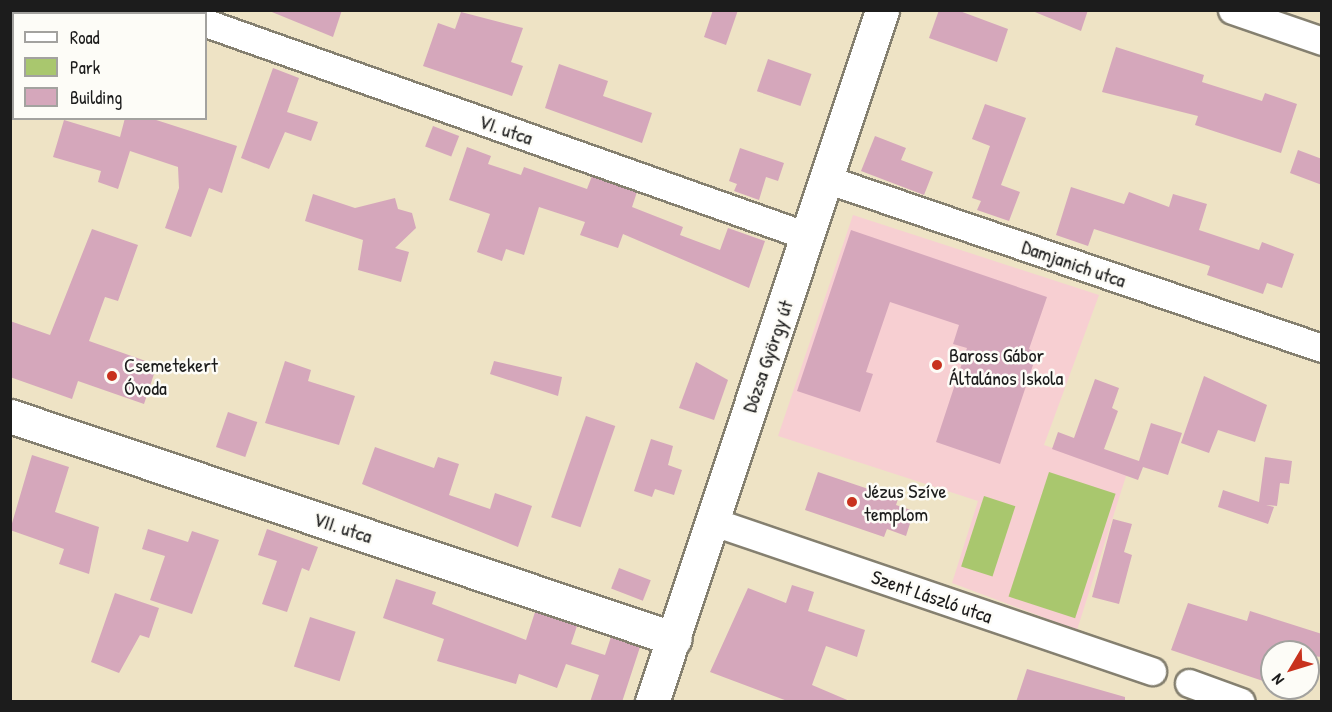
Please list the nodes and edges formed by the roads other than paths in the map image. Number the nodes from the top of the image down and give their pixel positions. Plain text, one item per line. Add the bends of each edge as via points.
1 (882, 10) edge
2 (1232, 10) edge
3 (207, 23) edge
4 (1322, 41) edge
5 (825, 179) junction
6 (807, 236) junction
7 (1322, 348) edge
8 (10, 416) edge
9 (711, 521) junction
10 (675, 639) junction
11 (1152, 671) dead end
12 (1189, 683) dead end
13 (652, 702) edge
14 (1241, 702) edge

1 - 5 street, Dózsa György út
2 - 4 street
3 - 6 street, VI. utca
5 - 6 street, Dózsa György út
5 - 7 street, Damjanich utca
6 - 9 street, Dózsa György út
8 - 10 street, VII. utca
9 - 10 street, Dózsa György út
9 - 11 street, Szent László utca
10 - 13 street, Dózsa György út
12 - 14 street

